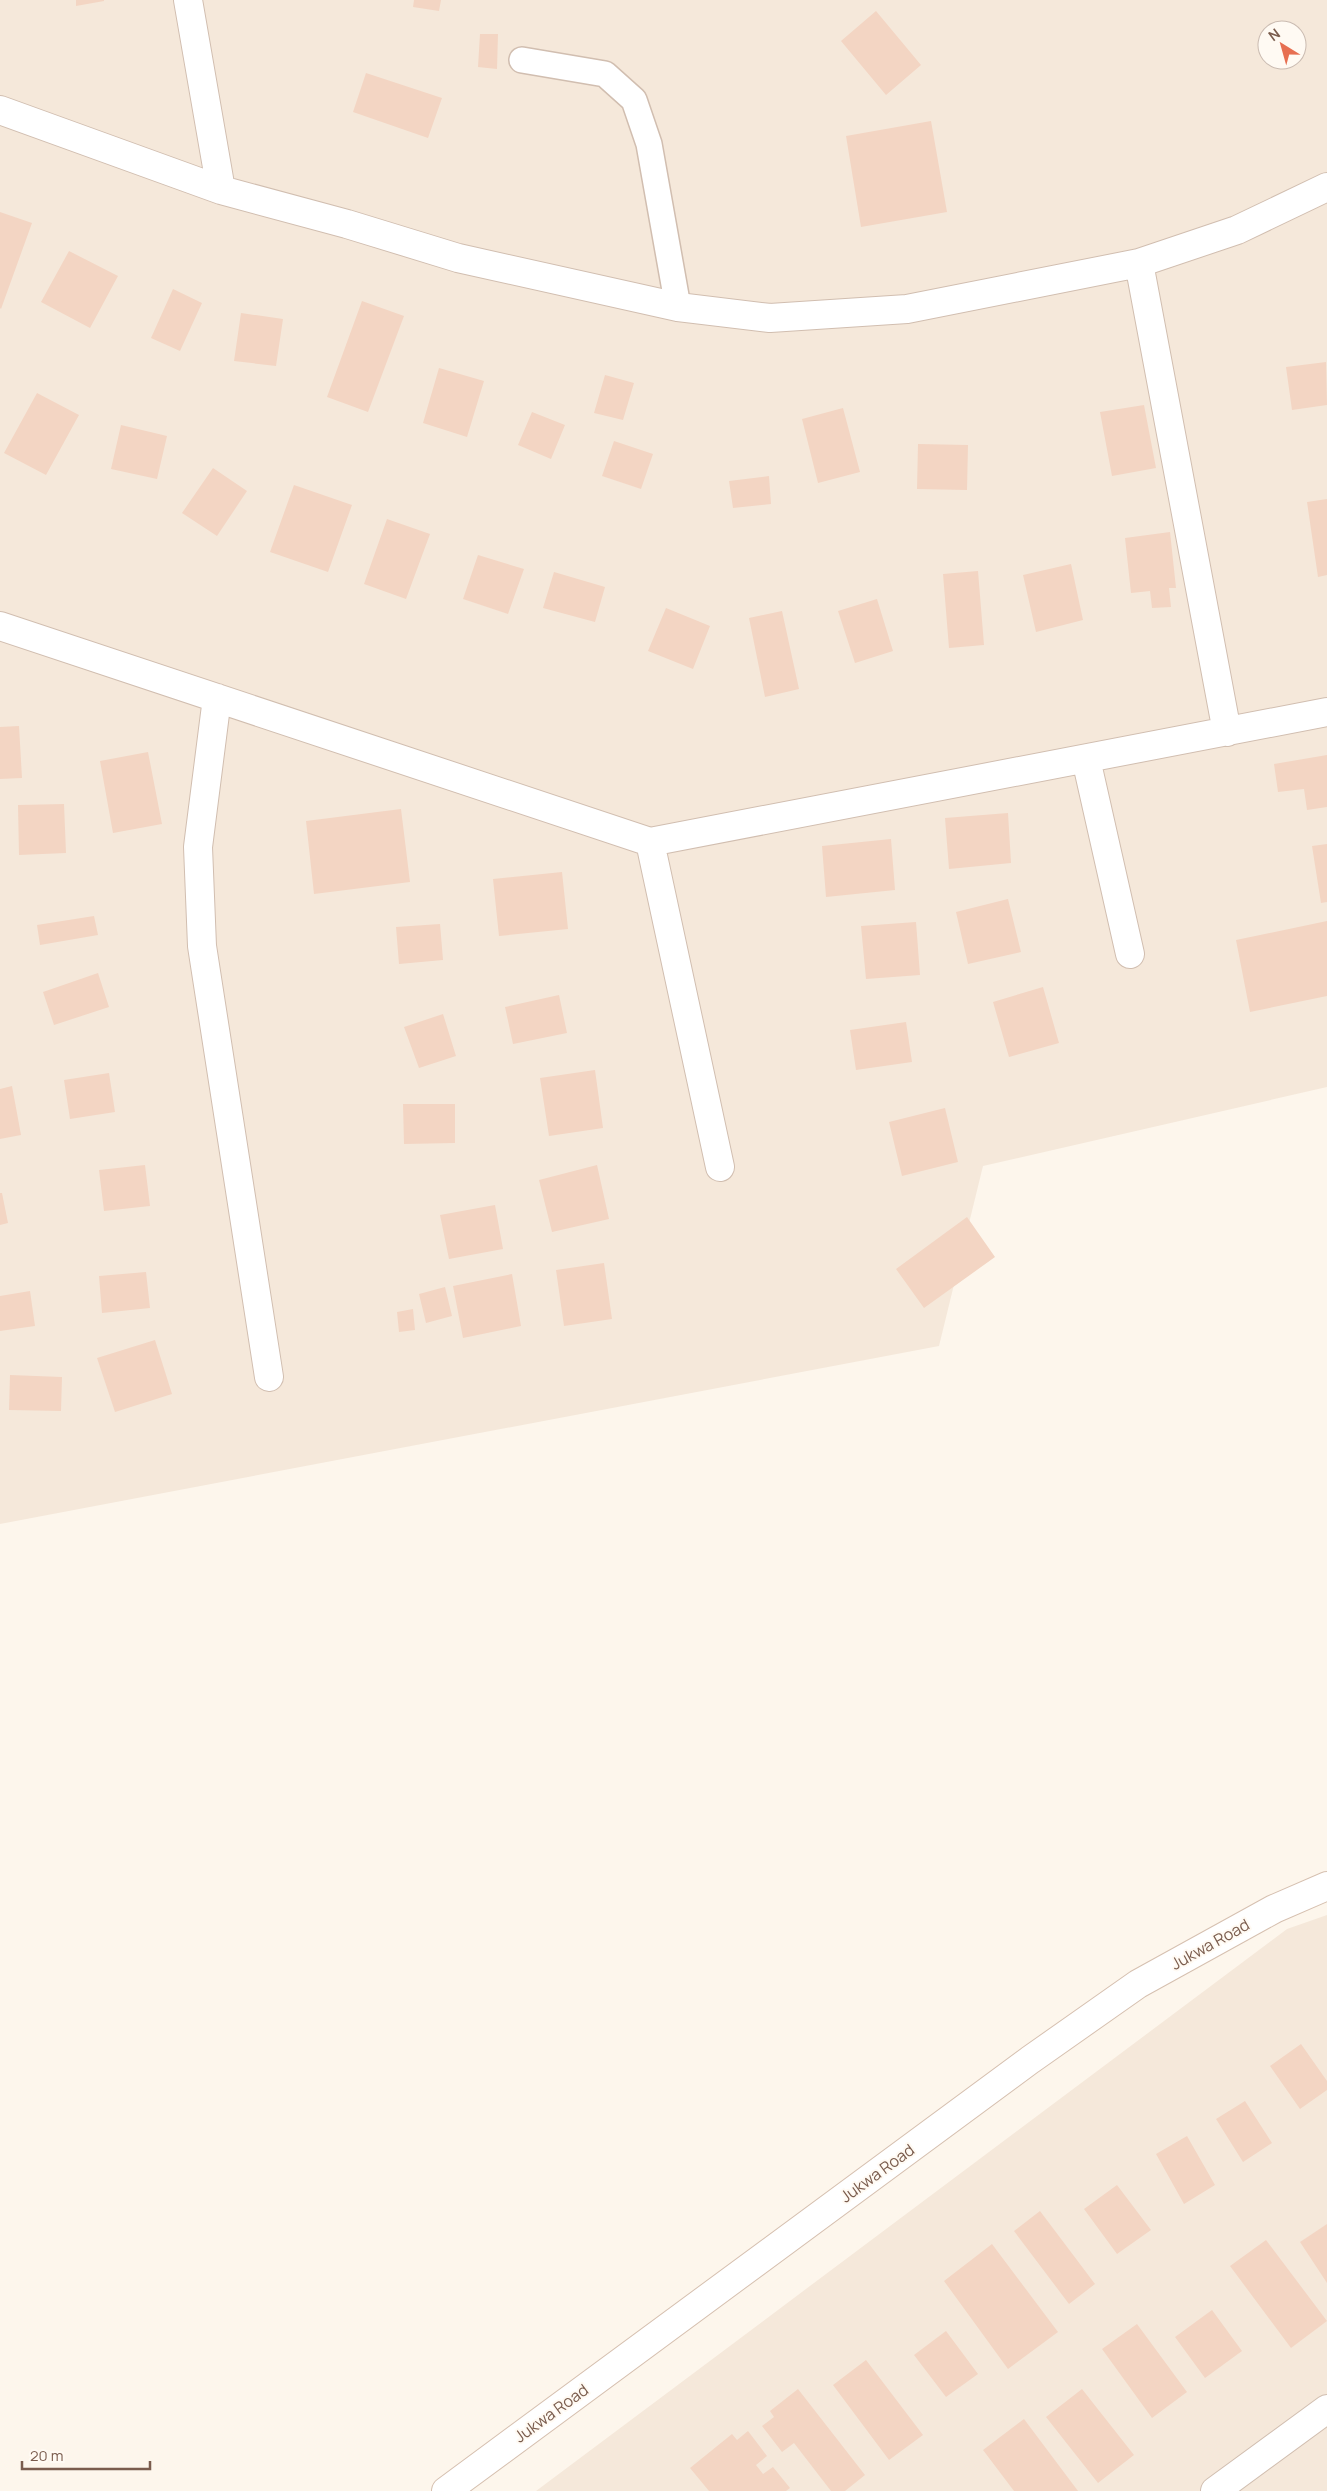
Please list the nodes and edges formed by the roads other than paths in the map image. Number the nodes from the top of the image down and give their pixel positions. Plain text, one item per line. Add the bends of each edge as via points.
1 (188, 0) edge
2 (522, 60) dead end
3 (0, 110) edge
4 (1327, 187) edge
5 (221, 190) junction
6 (1139, 263) junction
7 (678, 307) junction
8 (0, 626) edge
9 (217, 698) junction
10 (1327, 712) edge
11 (1227, 732) junction
12 (1086, 759) junction
13 (650, 842) junction
14 (1130, 954) dead end
15 (720, 1167) dead end
16 (269, 1377) dead end
17 (1327, 1886) edge
18 (1327, 2408) edge
19 (446, 2491) edge
20 (1215, 2491) edge

1 - 5 street
2 - 7 lane via 605,74 634,100 649,144
3 - 5 street
4 - 6 street via 1237,230
5 - 7 street via 458,258
6 - 7 street via 907,309 770,318
6 - 11 street
8 - 9 street
9 - 13 street
9 - 16 street via 198,847 202,946
10 - 11 street
11 - 12 street
12 - 13 street
12 - 14 street
13 - 15 street
17 - 19 street, Jukwa Road via 1274,1909 1138,1984 1030,2060
18 - 20 street

